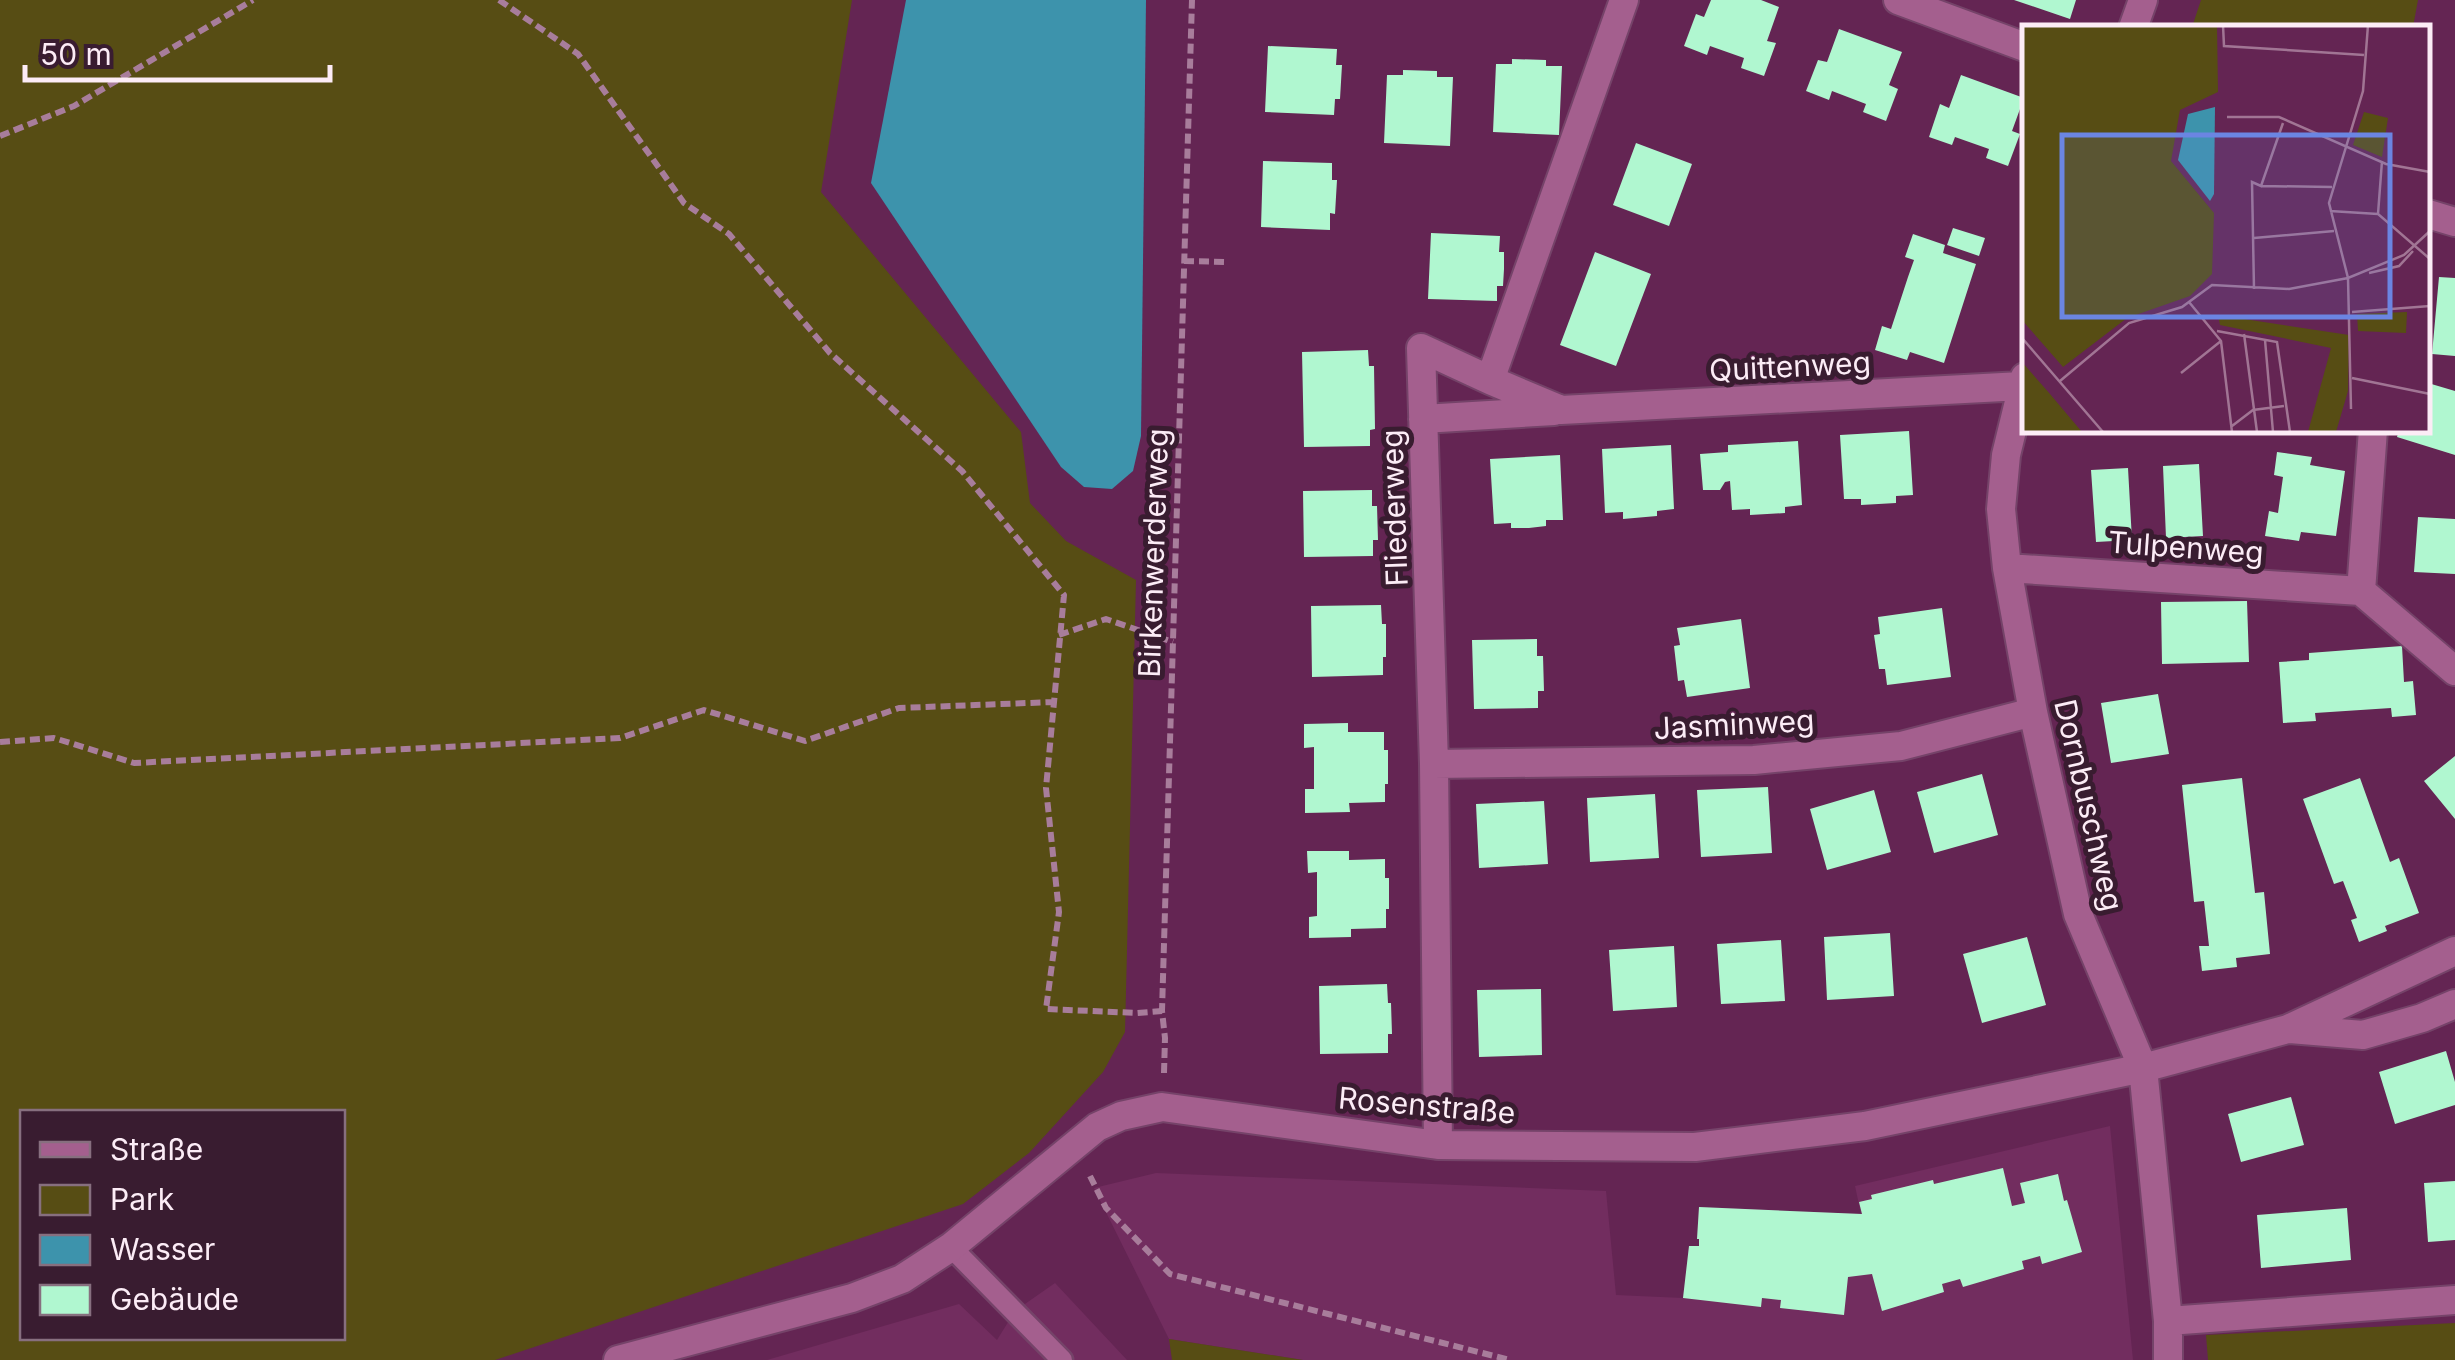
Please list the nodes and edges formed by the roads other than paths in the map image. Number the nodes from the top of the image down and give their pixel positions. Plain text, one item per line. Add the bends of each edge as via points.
1 (1624, 0) edge
2 (1898, 0) edge
3 (2142, 0) edge
4 (2134, 25) edge
5 (2022, 47) edge
6 (2430, 215) edge
7 (2455, 222) edge
8 (1490, 380) junction
9 (2022, 382) edge
10 (2022, 390) edge
11 (1561, 410) junction
12 (1424, 419) junction
13 (2373, 432) edge
14 (2007, 568) junction
15 (2361, 591) junction
16 (2455, 671) edge
17 (2033, 712) junction
18 (1434, 764) junction
19 (2455, 951) edge
20 (2455, 1004) edge
21 (2288, 1029) junction
22 (2143, 1068) junction
23 (1438, 1145) junction
24 (951, 1247) junction
25 (2455, 1300) edge
26 (2168, 1322) junction
27 (618, 1360) edge
28 (1062, 1360) edge
29 (2168, 1360) edge

1 - 8 street
2 - 5 street
3 - 4 street
6 - 7 street
8 - 11 street, Quittenweg
8 - 12 street, Fliederweg via 1421,348
9 - 11 street, Quittenweg
10 - 14 street, Dornbuschweg via 2001,509
11 - 12 street, Quittenweg
12 - 18 street, Fliederweg
13 - 15 street
14 - 15 street, Tulpenweg
14 - 17 street, Dornbuschweg
15 - 16 street
17 - 18 street, Jasminweg via 1902,746 1754,760
17 - 22 street, Dornbuschweg via 2078,914
18 - 23 street, Fliederweg
19 - 21 street, Rosenstraße
20 - 21 street, Rosenstraße via 2363,1035
21 - 22 street, Rosenstraße
22 - 23 street, Rosenstraße via 1865,1126 1695,1147
22 - 26 street, Dornbuschweg
23 - 24 street, Rosenstraße via 1162,1108 1121,1116 1097,1127
24 - 27 street, Rosenstraße via 902,1279 852,1298
24 - 28 lane
25 - 26 street
26 - 29 street, Dornbuschweg

